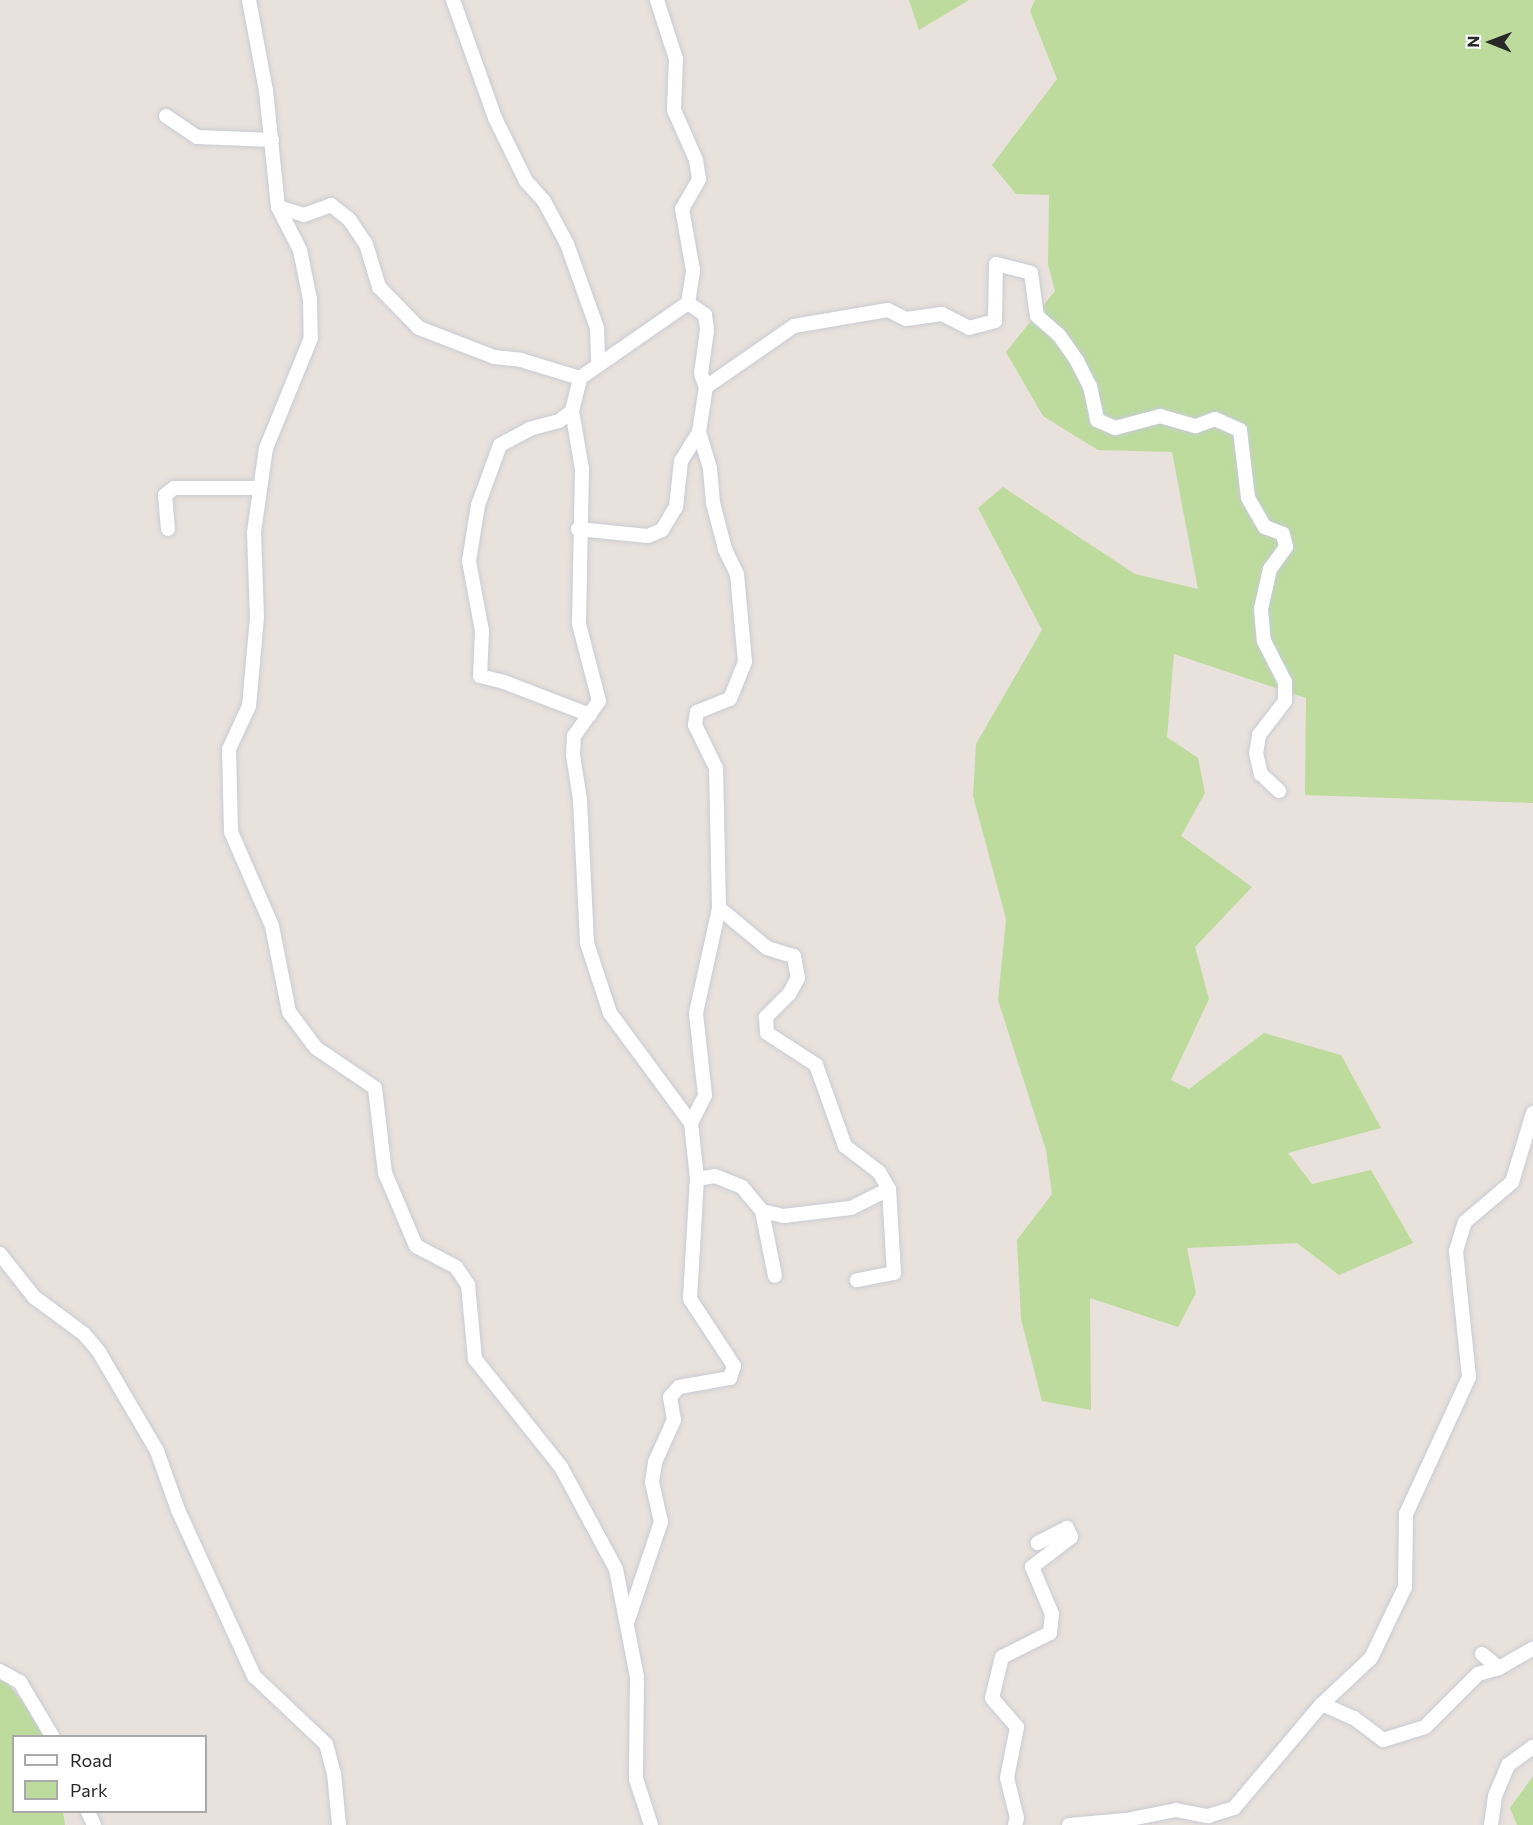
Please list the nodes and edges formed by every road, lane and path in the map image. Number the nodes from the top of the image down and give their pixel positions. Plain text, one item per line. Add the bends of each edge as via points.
1 (249, 0) edge
2 (453, 0) edge
3 (657, 0) edge
4 (166, 116) dead end
5 (272, 140) junction
6 (278, 207) junction
7 (688, 303) junction
8 (598, 363) junction
9 (579, 378) junction
10 (706, 387) junction
11 (572, 411) junction
12 (699, 432) junction
13 (260, 488) junction
14 (168, 529) dead end
15 (578, 529) junction
16 (590, 715) junction
17 (1279, 791) dead end
18 (719, 908) junction
19 (1533, 1113) edge
20 (691, 1123) junction
21 (697, 1179) junction
22 (889, 1189) junction
23 (762, 1212) junction
24 (0, 1254) edge
25 (775, 1276) dead end
26 (857, 1280) dead end
27 (1038, 1543) dead end
28 (627, 1622) junction
29 (1533, 1648) edge
30 (1482, 1654) dead end
31 (1499, 1668) junction
32 (0, 1671) edge
33 (1322, 1704) junction
34 (51, 1735) edge
35 (1533, 1747) edge
36 (339, 1825) edge
37 (651, 1825) edge
38 (1015, 1825) edge
39 (1069, 1825) edge
40 (1491, 1825) edge

1 - 5 street
2 - 8 street via 495,118 526,181 544,201 567,244 597,328
3 - 7 street via 676,59 674,110 696,160 699,179 682,208 693,270
4 - 5 street via 198,137
5 - 6 street
6 - 9 street via 304,215 331,205 349,219 366,244 379,287 419,328 494,357 521,360
6 - 13 street via 300,250 310,299 311,338 266,448
7 - 8 street
7 - 10 street via 705,315 707,330 701,374
8 - 9 street
9 - 11 street
10 - 12 street
10 - 17 street via 794,326 888,310 906,319 942,314 969,328 995,321 996,264 1031,273 1037,316 1059,334 1077,361 1090,386 1097,420 1114,428 1160,416 1196,426 1215,419 1240,430 1248,498 1265,527 1283,534 1286,547 1270,569 1261,609 1264,641 1285,682 1285,701 1259,735 1256,753 1261,774
11 - 15 street via 582,469
11 - 16 street via 559,421 530,429 500,445 477,505 470,561 482,631 480,676
12 - 15 street via 681,461 676,507 662,530 648,536
12 - 18 street via 710,468 716,515 737,574 745,662 730,699 697,712 695,725 716,768
13 - 14 street via 174,488 165,495
13 - 28 street via 254,532 258,617 249,706 228,750 231,832 272,926 289,1012 316,1048 375,1088 385,1173 416,1246 456,1267 468,1285 475,1359 561,1467 616,1569
15 - 16 street via 579,624 599,701
16 - 20 street via 574,736 573,755 580,800 587,943 610,1013
18 - 20 street via 696,1013 705,1095
18 - 22 street via 767,948 794,956 798,978 789,994 766,1017 767,1033 816,1065 845,1146 879,1172
19 - 33 street via 1512,1182 1465,1222 1456,1251 1468,1377 1406,1514 1405,1587 1371,1658
20 - 21 street
21 - 23 street via 715,1176 742,1187
21 - 28 street via 690,1299 734,1366 730,1378 679,1388 670,1397 674,1420 655,1462 652,1482 662,1522
22 - 23 street via 852,1208 783,1216
22 - 26 street via 894,1273
23 - 25 street
24 - 36 street via 34,1297 84,1334 99,1352 157,1451 178,1510 254,1676 326,1744 334,1773
27 - 38 street via 1066,1528 1071,1538 1032,1567 1052,1614 1050,1633 1002,1657 992,1698 1017,1727 1007,1778 1017,1818
28 - 37 street via 637,1677 636,1779
29 - 31 street
30 - 31 street
31 - 33 street via 1478,1674 1425,1726 1383,1740 1354,1718
32 - 34 street via 20,1682
33 - 39 street via 1234,1808 1208,1816 1176,1810
35 - 40 street via 1508,1765 1495,1796

